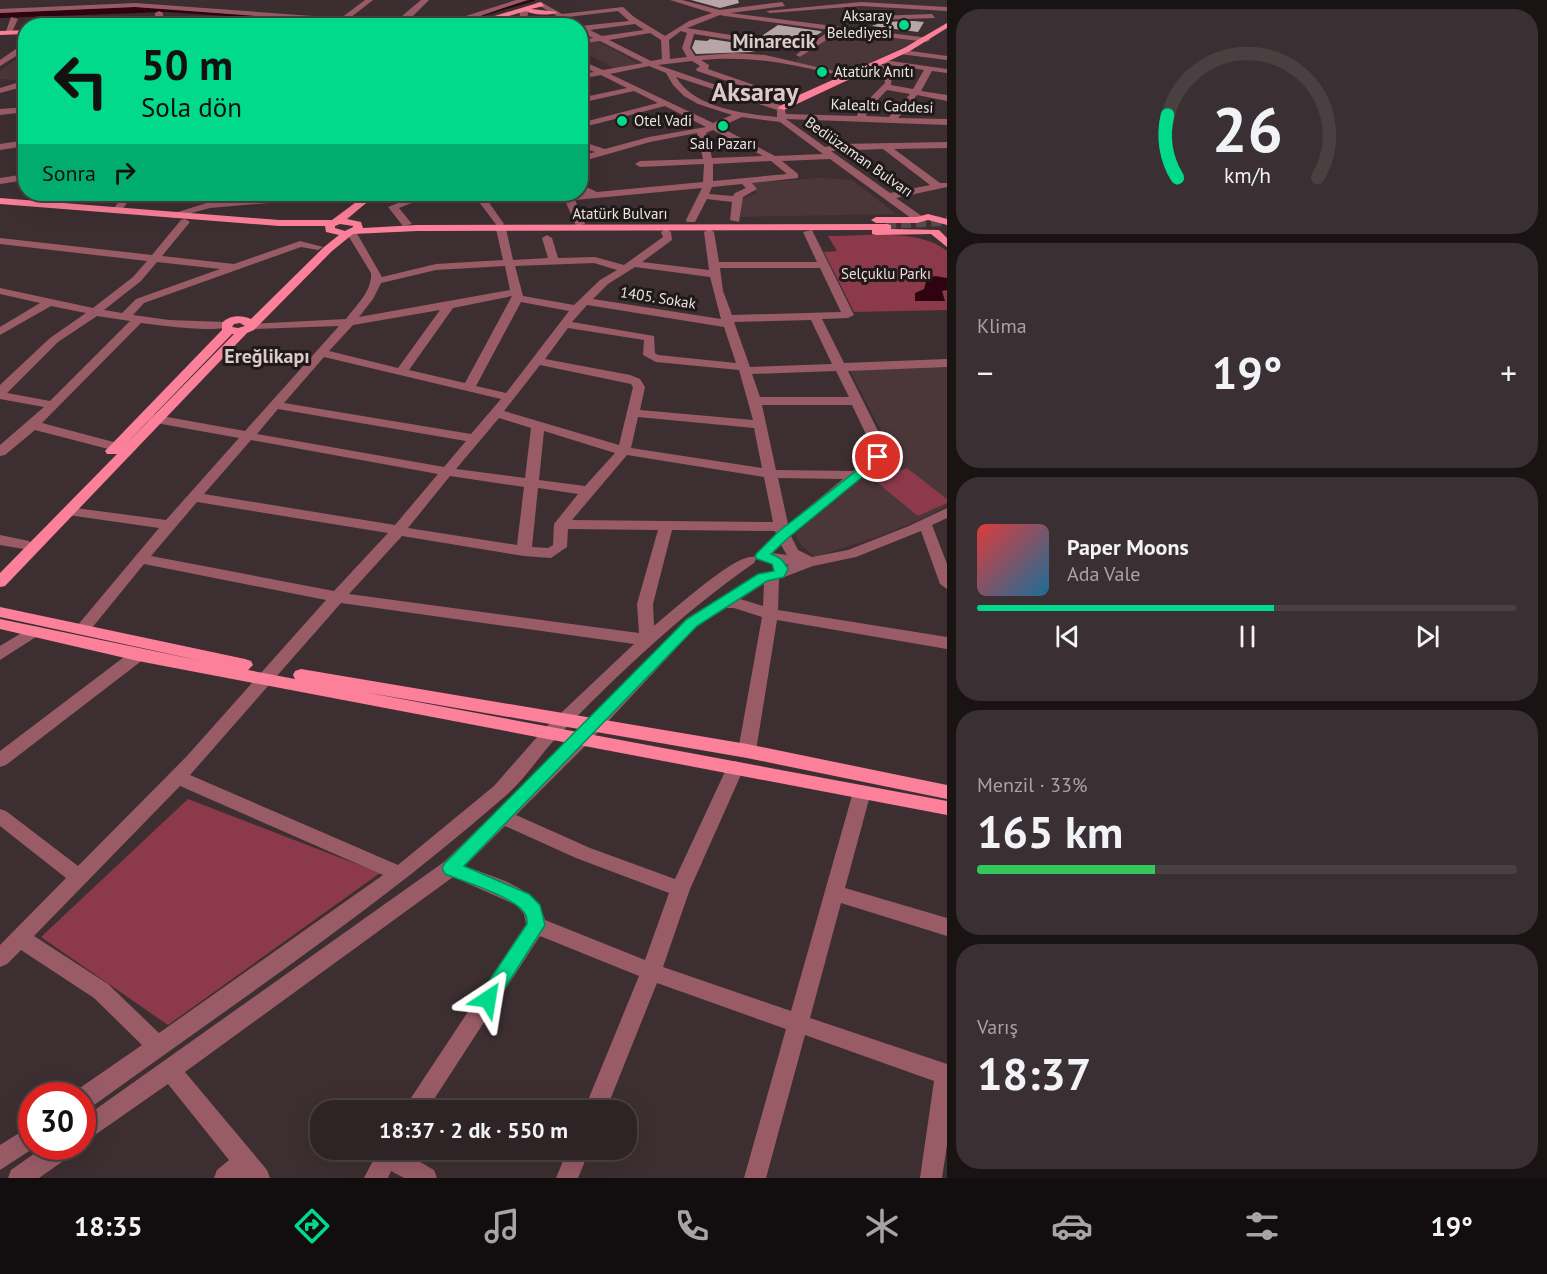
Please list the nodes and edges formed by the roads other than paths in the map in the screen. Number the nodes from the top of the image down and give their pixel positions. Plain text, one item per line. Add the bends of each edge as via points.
1 (37, 0) edge
2 (97, 0) edge
3 (143, 0) edge
4 (189, 0) edge
5 (369, 0) edge
6 (425, 0) edge
7 (523, 0) edge
8 (555, 0) edge
9 (740, 0) edge
10 (679, 1) edge
11 (537, 2) edge
12 (825, 2) edge
13 (261, 4) dead end
14 (861, 4) junction
15 (135, 5) junction
16 (752, 6) junction
17 (81, 7) junction
18 (176, 7) junction
19 (33, 10) junction
20 (727, 10) junction
21 (947, 10) edge
22 (0, 11) edge
23 (525, 11) junction
24 (246, 12) junction
25 (159, 13) junction
26 (715, 13) junction
27 (558, 14) junction
28 (801, 15) dead end
29 (38, 18) edge
30 (159, 18) edge
31 (236, 18) edge
32 (330, 18) edge
33 (345, 18) edge
34 (406, 18) edge
35 (463, 18) edge
36 (488, 18) edge
37 (501, 18) edge
38 (524, 18) edge
39 (564, 18) edge
40 (874, 18) junction
41 (0, 19) edge
42 (14, 19) junction
43 (18, 19) edge
44 (770, 19) junction
45 (635, 22) junction
46 (931, 23) dead end
47 (761, 25) dead end
48 (588, 26) edge
49 (946, 26) edge
50 (839, 28) junction
51 (679, 29) junction
52 (693, 30) junction
53 (588, 31) edge
54 (650, 31) junction
55 (858, 31) junction
56 (751, 32) dead end
57 (3, 33) edge
58 (602, 38) junction
59 (742, 38) junction
60 (665, 39) junction
61 (926, 40) junction
62 (588, 41) edge
63 (808, 50) junction
64 (18, 52) edge
65 (903, 52) junction
66 (0, 56) edge
67 (10, 57) junction
68 (18, 58) edge
69 (947, 58) edge
70 (692, 59) junction
71 (666, 62) junction
72 (790, 62) junction
73 (881, 63) junction
74 (0, 64) edge
75 (650, 64) junction
76 (588, 66) edge
77 (700, 69) junction
78 (929, 69) junction
79 (669, 71) junction
80 (947, 71) edge
81 (604, 74) junction
82 (684, 75) junction
83 (588, 76) edge
84 (852, 76) junction
85 (18, 85) edge
86 (887, 87) junction
87 (633, 89) junction
88 (0, 91) edge
89 (914, 92) junction
90 (736, 94) junction
91 (943, 98) edge
92 (588, 99) edge
93 (664, 104) junction
94 (768, 105) junction
95 (18, 110) edge
96 (0, 112) edge
97 (781, 114) junction
98 (739, 115) junction
99 (750, 117) junction
100 (861, 120) junction
101 (891, 121) junction
102 (947, 122) edge
103 (588, 124) edge
104 (708, 128) junction
105 (916, 133) junction
106 (18, 144) edge
107 (885, 146) junction
108 (945, 146) edge
109 (0, 147) edge
110 (588, 147) edge
111 (616, 149) junction
112 (603, 152) junction
113 (828, 153) junction
114 (588, 157) edge
115 (774, 159) junction
116 (709, 161) junction
117 (640, 164) junction
118 (18, 178) edge
119 (744, 180) junction
120 (0, 181) edge
121 (710, 183) junction
122 (942, 185) edge
123 (656, 189) junction
124 (588, 192) edge
125 (595, 195) junction
126 (704, 195) junction
127 (588, 196) edge
128 (890, 196) junction
129 (738, 200) junction
130 (0, 201) edge
131 (123, 201) edge
132 (242, 201) edge
133 (363, 201) edge
134 (375, 201) edge
135 (407, 201) edge
136 (483, 201) edge
137 (571, 201) edge
138 (0, 207) edge
139 (117, 211) junction
140 (173, 215) junction
141 (947, 217) edge
142 (934, 218) junction
143 (918, 219) junction
144 (691, 220) junction
145 (735, 220) junction
146 (185, 222) junction
147 (407, 224) junction
148 (587, 225) junction
149 (333, 226) junction
150 (500, 226) junction
151 (889, 226) junction
152 (352, 228) junction
153 (942, 230) edge
154 (666, 232) junction
155 (709, 232) junction
156 (808, 232) junction
157 (547, 238) dead end
158 (0, 241) edge
159 (947, 244) edge
160 (318, 247) junction
161 (154, 260) junction
162 (554, 261) junction
163 (509, 263) junction
164 (824, 265) junction
165 (233, 267) junction
166 (630, 267) junction
167 (715, 269) junction
168 (377, 281) junction
169 (0, 291) edge
170 (118, 294) junction
171 (517, 295) junction
172 (140, 301) junction
173 (51, 302) junction
174 (449, 305) junction
175 (580, 305) junction
176 (95, 312) junction
177 (815, 316) junction
178 (125, 317) junction
179 (139, 319) junction
180 (727, 321) junction
181 (349, 322) junction
182 (565, 324) junction
183 (241, 326) junction
184 (0, 332) edge
185 (321, 353) junction
186 (537, 361) junction
187 (947, 363) edge
188 (838, 367) junction
189 (743, 369) junction
190 (402, 371) junction
191 (470, 386) junction
192 (0, 394) edge
193 (509, 397) junction
194 (755, 401) junction
195 (856, 401) junction
196 (52, 405) junction
197 (275, 405) junction
198 (496, 413) junction
199 (632, 413) junction
200 (151, 418) junction
201 (33, 425) junction
202 (760, 425) junction
203 (538, 426) junction
204 (247, 437) junction
205 (475, 439) junction
206 (116, 447) junction
207 (624, 451) junction
208 (0, 452) edge
209 (447, 472) junction
210 (772, 474) junction
211 (856, 475) junction
212 (530, 484) junction
213 (588, 491) junction
214 (194, 497) junction
215 (68, 511) junction
216 (947, 512) edge
217 (561, 524) junction
218 (925, 524) junction
219 (169, 525) junction
220 (666, 525) junction
221 (782, 531) junction
222 (397, 532) junction
223 (0, 540) edge
224 (24, 544) junction
225 (524, 551) junction
226 (761, 558) junction
227 (142, 559) junction
228 (810, 562) junction
229 (0, 570) edge
230 (771, 576) junction
231 (0, 582) edge
232 (947, 584) edge
233 (338, 597) junction
234 (721, 603) junction
235 (0, 612) edge
236 (770, 614) junction
237 (0, 624) edge
238 (82, 630) junction
239 (33, 631) junction
240 (647, 640) junction
241 (947, 643) edge
242 (0, 654) edge
243 (138, 655) junction
244 (268, 674) junction
245 (564, 719) junction
246 (593, 725) junction
247 (550, 734) junction
248 (579, 740) junction
249 (747, 751) junction
250 (0, 760) edge
251 (735, 768) junction
252 (177, 777) junction
253 (862, 792) junction
254 (947, 792) edge
255 (947, 808) edge
256 (0, 816) edge
257 (503, 817) junction
258 (451, 868) junction
259 (400, 874) junction
260 (79, 877) junction
261 (680, 889) junction
262 (833, 893) junction
263 (536, 925) junction
264 (947, 927) edge
265 (20, 938) junction
266 (0, 958) edge
267 (651, 972) junction
268 (800, 1023) junction
269 (158, 1046) junction
270 (171, 1071) junction
271 (946, 1074) edge
272 (96, 1090) edge
273 (421, 1100) edge
274 (599, 1100) edge
275 (96, 1123) edge
276 (18, 1146) edge
277 (0, 1159) edge
278 (45, 1160) edge
279 (385, 1160) edge
280 (401, 1160) edge
281 (574, 1160) edge
282 (251, 1170) edge
283 (19, 1178) edge
284 (225, 1178) edge
285 (375, 1178) edge
286 (426, 1178) edge
287 (567, 1178) edge
288 (755, 1178) edge
289 (931, 1178) edge

1 - 19 street
2 - 17 street
3 - 15 street
4 - 18 street
5 - 33 street
6 - 34 street
7 - 35 street
8 - 11 street
9 - 16 street
10 - 26 street
11 - 23 main road via 538,7
11 - 27 street
11 - 36 main road
12 - 14 street
12 - 16 street
12 - 20 street via 776,11
12 - 28 street via 833,13 830,18
13 - 24 street
14 - 21 street
14 - 40 street
15 - 17 street
15 - 18 street
16 - 20 street
17 - 19 street
18 - 24 street
19 - 22 street
20 - 26 street
21 - 40 street via 893,19
23 - 27 main road
23 - 37 main road
23 - 38 street
24 - 32 street
25 - 29 street
25 - 30 street
25 - 31 street
26 - 44 street
26 - 51 street
27 - 39 street
27 - 45 street via 620,9
40 - 55 street
41 - 42 street
42 - 43 street
42 - 57 street
44 - 47 street
44 - 50 street
45 - 48 street
45 - 54 street
46 - 49 street
49 - 61 main road
50 - 55 street
50 - 63 street
51 - 52 street
51 - 60 street
52 - 59 street
52 - 70 street via 685,45
53 - 58 street
54 - 58 street
54 - 60 street
55 - 61 street
56 - 59 street
58 - 62 street
58 - 75 street
59 - 63 street
60 - 71 street
61 - 65 main road
63 - 72 street
64 - 67 street
65 - 69 street
65 - 73 main road
66 - 67 street
67 - 68 street
67 - 74 street
70 - 71 street
70 - 72 street via 754,56
70 - 77 street via 706,67
71 - 75 street
71 - 82 street
72 - 84 street
73 - 78 street
73 - 84 main road
73 - 86 street via 888,73
75 - 79 street
75 - 81 street
76 - 81 street
77 - 82 street
77 - 90 street via 751,87
78 - 80 street
78 - 89 street
79 - 82 street
79 - 98 street via 671,78 703,103
81 - 83 street
81 - 87 street
82 - 90 street
84 - 97 main road via 806,93
85 - 88 street
86 - 89 street
86 - 100 street via 863,110
87 - 92 street
87 - 93 street
89 - 91 street
89 - 101 street
90 - 94 street
93 - 103 street
93 - 104 street
94 - 97 street
94 - 99 street
95 - 96 street
97 - 99 street
97 - 100 street, Kalealtı Caddesi
97 - 113 street, Bediüzaman Bulvarı
98 - 99 street
98 - 104 street
100 - 101 street, Kalealtı Caddesi
101 - 105 street, Kalealtı Caddesi
102 - 105 street, Kalealtı Caddesi via 924,117
104 - 111 street
104 - 115 street
104 - 116 street via 701,132
105 - 107 street
105 - 108 street
106 - 109 street
107 - 113 street
107 - 122 street
110 - 112 street
111 - 112 street
111 - 117 street
112 - 114 street
113 - 115 street
113 - 128 street, Bediüzaman Bulvarı
115 - 116 street
115 - 119 street via 795,177
116 - 117 street
116 - 121 street
117 - 123 street
118 - 120 street
119 - 121 street
119 - 129 street via 752,189 738,195
121 - 123 street
121 - 126 street
122 - 128 street
123 - 125 street
124 - 125 street
125 - 127 street
126 - 129 street
126 - 144 street
128 - 143 street, Bediüzaman Bulvarı
129 - 145 street
130 - 139 main road
131 - 139 street
132 - 140 street via 192,205
133 - 149 main road
134 - 152 main road
135 - 147 street via 393,207
136 - 150 street
137 - 148 street
138 - 146 main road
139 - 140 main road
140 - 149 main road
141 - 142 main road
142 - 143 main road
142 - 153 main road
143 - 151 main road
143 - 153 main road via 917,226
144 - 145 main road
144 - 148 main road
145 - 151 main road
146 - 149 main road
146 - 161 street
147 - 150 main road, Atatürk Bulvarı
147 - 152 main road, Atatürk Bulvarı
148 - 150 main road, Atatürk Bulvarı
148 - 151 main road, Atatürk Bulvarı
148 - 154 main road
149 - 152 main road
149 - 160 main road
150 - 152 main road, Atatürk Bulvarı
150 - 163 street
151 - 153 main road
151 - 156 main road
152 - 168 street
152 - 183 main road
153 - 159 main road
154 - 155 main road
154 - 166 street via 668,238
155 - 156 main road
155 - 167 street
156 - 164 street
157 - 162 street
158 - 161 street
160 - 165 street via 300,244
160 - 183 main road
161 - 165 street
161 - 170 street
162 - 163 street
162 - 166 street via 595,260
163 - 168 street via 436,267
163 - 171 street
164 - 167 street
164 - 177 street, 1405. Sokak via 848,315
165 - 172 street
166 - 167 street
166 - 175 street via 603,282
167 - 180 street
168 - 181 street
169 - 173 street
170 - 172 street
170 - 176 street
171 - 174 street
171 - 175 street, 1405. Sokak
171 - 191 street
172 - 178 street
173 - 176 street
173 - 184 street
174 - 181 street
174 - 190 street
175 - 180 street, 1405. Sokak
175 - 182 street
176 - 178 street
176 - 192 street via 54,340
177 - 180 street, 1405. Sokak
177 - 188 street
178 - 179 street
179 - 183 street
179 - 196 street
180 - 189 street
181 - 183 street
181 - 185 street
182 - 186 street
182 - 189 street via 650,338 649,355 656,358
183 - 200 main road
185 - 190 street
185 - 197 street
186 - 193 street
186 - 199 street via 636,382 639,387
187 - 188 street
188 - 189 street
188 - 195 street
189 - 194 street
190 - 191 street
191 - 193 street
192 - 196 street
193 - 198 street
194 - 195 street
194 - 202 street
195 - 211 street via 880,449 878,457
196 - 201 street
197 - 204 street
197 - 205 street
198 - 203 street
198 - 205 street
199 - 202 street
199 - 207 street
200 - 204 street
200 - 206 main road
200 - 215 main road
201 - 206 street
201 - 208 street
202 - 210 street
203 - 207 street
203 - 212 street
204 - 209 street
204 - 214 street
205 - 209 street
206 - 224 main road
207 - 210 street
207 - 213 street
209 - 212 street
209 - 222 street
210 - 211 street
210 - 221 street
211 - 221 street
212 - 213 street
212 - 225 street
213 - 217 street
214 - 219 street
214 - 222 street
215 - 219 street
215 - 231 main road
216 - 218 street
217 - 220 street
217 - 225 street via 560,547 555,552
218 - 228 street via 851,554
218 - 232 street
219 - 227 street
220 - 221 street
220 - 240 street via 645,604
221 - 226 street
221 - 228 street via 793,553
222 - 225 street
222 - 233 street
223 - 224 street
224 - 229 main road
226 - 228 street
226 - 230 street via 780,565
226 - 230 street via 747,566 750,571
226 - 240 street via 717,582
227 - 233 street
227 - 238 street
228 - 230 street
230 - 234 street
230 - 236 street
233 - 240 street
233 - 244 street
234 - 236 street
234 - 246 street via 692,622
235 - 238 main road
236 - 241 street
236 - 249 street
237 - 239 main road
238 - 244 main road
239 - 242 street
239 - 243 main road
240 - 245 street
243 - 244 main road
243 - 250 street
244 - 245 main road
244 - 247 main road
244 - 252 street
245 - 246 main road
245 - 247 street
246 - 248 street
246 - 249 main road
247 - 248 main road
247 - 259 street via 500,791
248 - 251 main road
248 - 257 street
249 - 254 main road
251 - 253 main road
251 - 261 street
252 - 259 street
252 - 260 street
253 - 255 main road
253 - 262 street
256 - 260 street
257 - 258 street
257 - 261 street via 583,854
258 - 263 street via 523,899 534,911
258 - 270 street
259 - 269 street
260 - 265 street
261 - 267 street
262 - 264 street
262 - 268 street
263 - 267 street
263 - 273 street
265 - 266 street
265 - 269 street via 101,991
267 - 268 street
267 - 274 street
268 - 271 street
268 - 288 street
269 - 272 street
270 - 275 street
270 - 282 street
271 - 289 street
276 - 277 street
278 - 283 street
279 - 285 street
280 - 286 street
281 - 287 street
282 - 284 street

